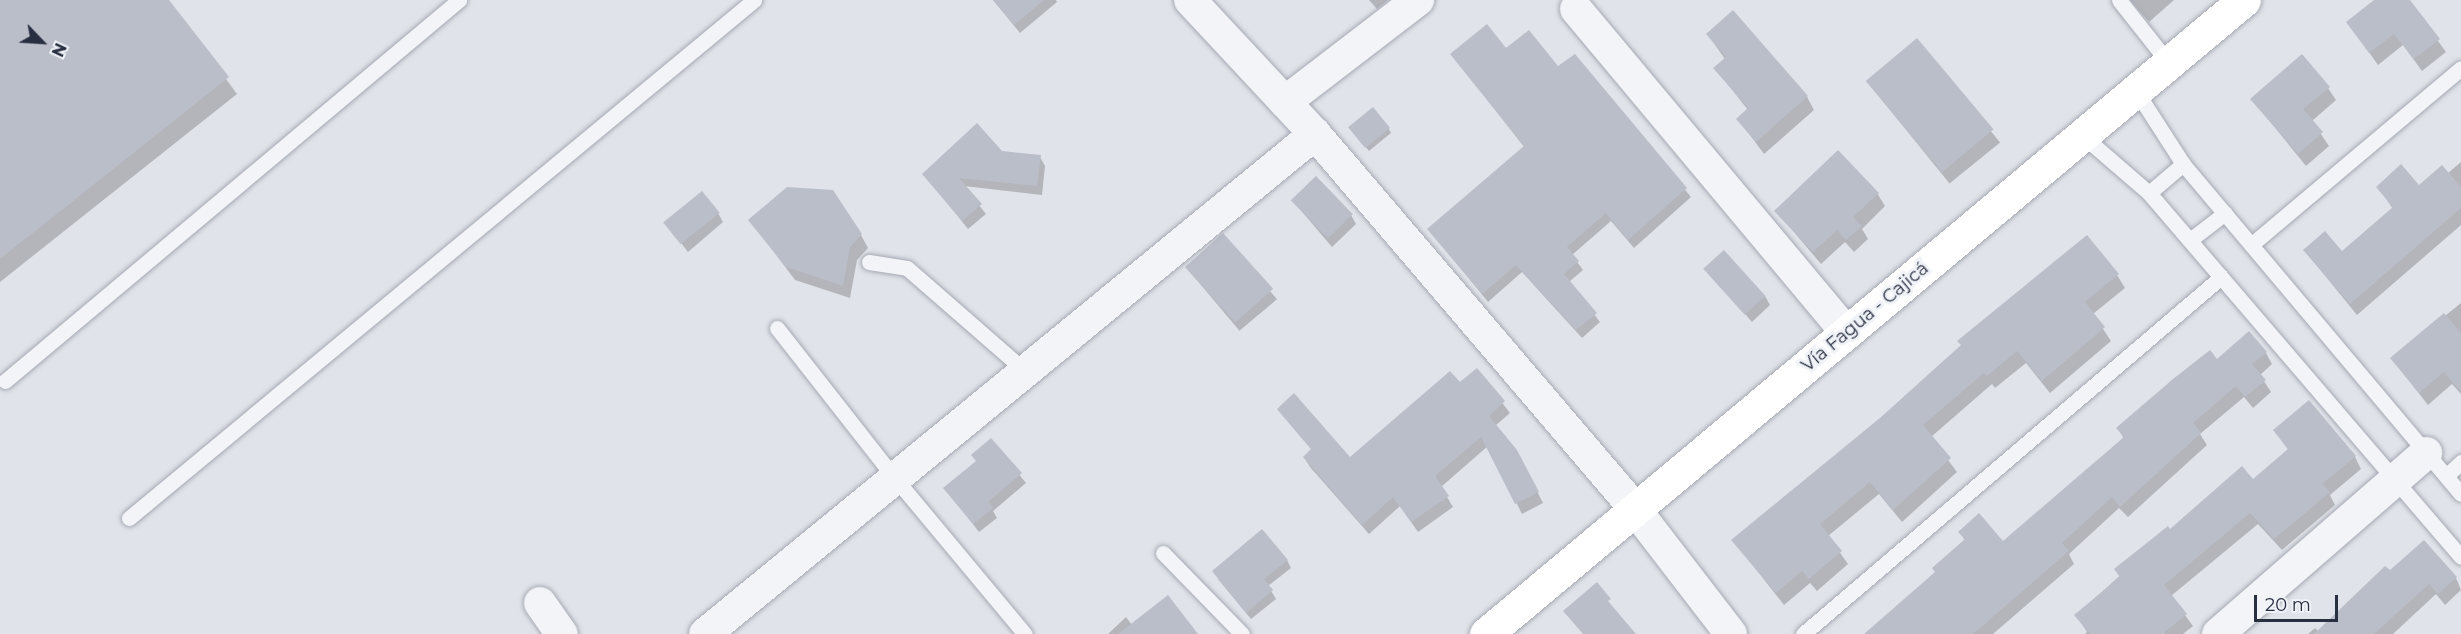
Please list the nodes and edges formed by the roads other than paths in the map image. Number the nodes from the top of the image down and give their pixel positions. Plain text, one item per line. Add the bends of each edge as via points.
1 (459, 0) edge
2 (754, 0) edge
3 (1190, 0) edge
4 (1418, 0) edge
5 (2119, 0) edge
6 (2244, 0) edge
7 (1576, 9) dead end
8 (2168, 62) junction
9 (2461, 68) edge
10 (2136, 91) junction
11 (1285, 102) junction
12 (1315, 134) junction
13 (2083, 136) junction
14 (2183, 164) junction
15 (2149, 193) junction
16 (2225, 213) junction
17 (2190, 240) junction
18 (2252, 244) junction
19 (868, 261) dead end
20 (2221, 277) junction
21 (777, 328) dead end
22 (1847, 333) junction
23 (1025, 371) junction
24 (6, 381) dead end
25 (2461, 462) edge
26 (2436, 464) junction
27 (894, 477) junction
28 (2395, 480) junction
29 (2461, 494) edge
30 (1634, 508) junction
31 (129, 518) dead end
32 (1163, 553) dead end
33 (2461, 557) edge
34 (540, 603) dead end
35 (562, 634) edge
36 (705, 634) edge
37 (1025, 634) edge
38 (1242, 634) edge
39 (1486, 634) edge
40 (1731, 634) edge
41 (1803, 634) edge
42 (2218, 634) edge

1 - 24 lane
2 - 31 lane
3 - 11 street
4 - 11 street
5 - 8 lane
6 - 8 street, Vía Fagua - Cajicá
7 - 22 street
8 - 10 street, Vía Fagua - Cajicá
9 - 18 lane
10 - 13 street, Vía Fagua - Cajicá
10 - 14 lane
11 - 12 street
12 - 23 street
12 - 30 street
13 - 15 lane
13 - 22 street, Vía Fagua - Cajicá
14 - 15 lane
14 - 16 lane
15 - 17 lane
16 - 17 lane
16 - 18 lane
17 - 20 lane
18 - 26 lane
19 - 23 lane via 907,268
20 - 28 lane
20 - 41 lane
21 - 27 lane
22 - 30 street, Vía Fagua - Cajicá
23 - 27 street
25 - 26 lane
26 - 28 street
26 - 29 lane
27 - 36 street
27 - 37 lane
28 - 33 lane
28 - 42 street
30 - 39 street, Vía Fagua - Cajicá
30 - 40 street
32 - 38 lane
34 - 35 street

